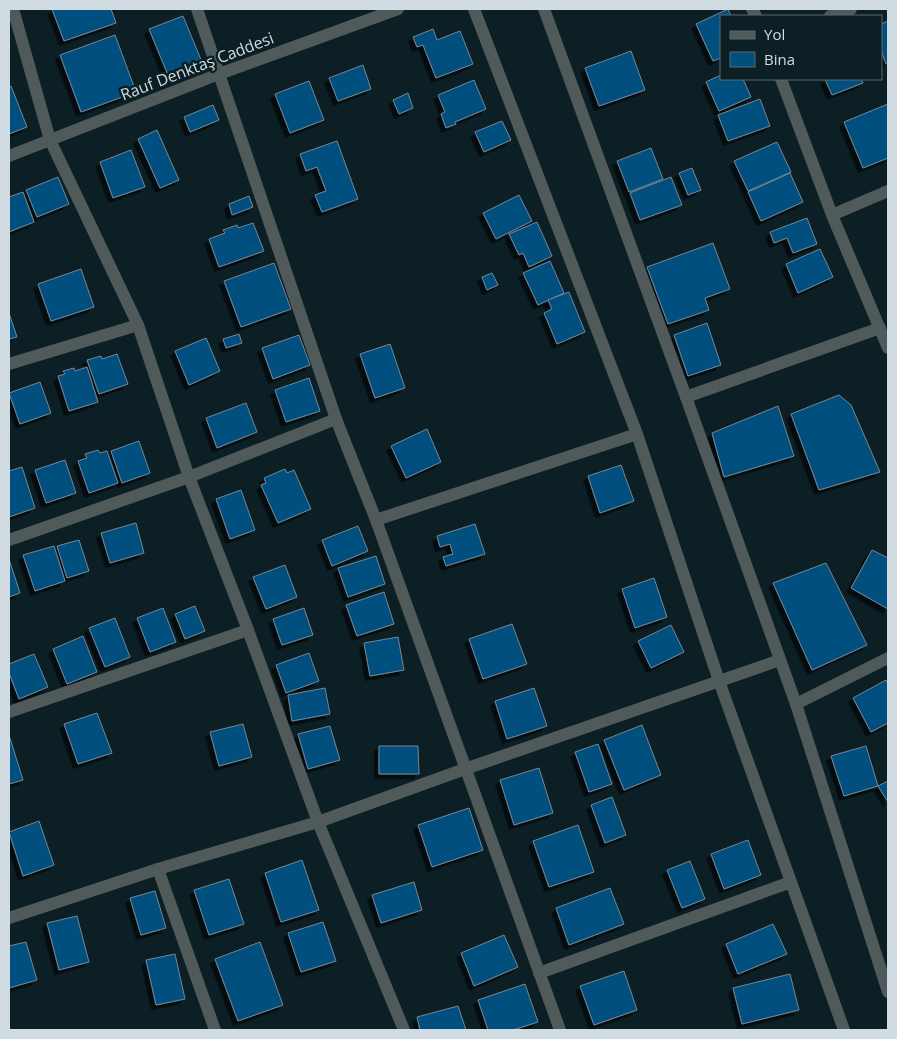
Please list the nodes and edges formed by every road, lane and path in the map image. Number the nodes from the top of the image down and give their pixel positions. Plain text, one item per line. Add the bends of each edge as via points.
1 (13, 9) edge
2 (197, 9) edge
3 (398, 9) edge
4 (474, 9) edge
5 (544, 9) edge
6 (851, 9) edge
7 (833, 15) edge
8 (219, 74) junction
9 (781, 80) edge
10 (50, 140) junction
11 (9, 156) edge
12 (888, 191) edge
13 (832, 215) junction
14 (138, 325) junction
15 (880, 328) junction
16 (888, 348) edge
17 (9, 364) edge
18 (686, 397) junction
19 (336, 420) junction
20 (637, 434) junction
21 (189, 477) junction
22 (376, 520) junction
23 (9, 540) edge
24 (248, 630) junction
25 (888, 658) edge
26 (780, 660) junction
27 (719, 681) junction
28 (796, 704) junction
29 (9, 712) edge
30 (465, 769) junction
31 (318, 822) junction
32 (158, 869) junction
33 (791, 882) junction
34 (9, 918) edge
35 (539, 973) junction
36 (888, 992) edge
37 (216, 1030) edge
38 (404, 1030) edge
39 (560, 1030) edge
40 (844, 1030) edge

1 - 10 street
2 - 8 street
3 - 8 street, Rauf Denktaş Caddesi
4 - 20 street
5 - 18 street
6 - 7 street
8 - 10 street, Rauf Denktaş Caddesi
8 - 19 street
9 - 13 street
10 - 11 street, Rauf Denktaş Caddesi
10 - 14 street
12 - 13 street
13 - 15 street
14 - 17 street
14 - 21 street
15 - 16 street
15 - 18 street
18 - 26 street
19 - 21 street
19 - 22 street
20 - 22 street
20 - 27 street
21 - 23 street
21 - 24 street
22 - 30 street
24 - 29 street
24 - 31 street
25 - 28 street
26 - 27 street
26 - 28 street
27 - 30 street
27 - 33 street
28 - 36 street
30 - 31 street
30 - 35 street
31 - 32 street
31 - 38 street
32 - 34 street
32 - 37 street
33 - 35 street
33 - 40 street
35 - 39 street

